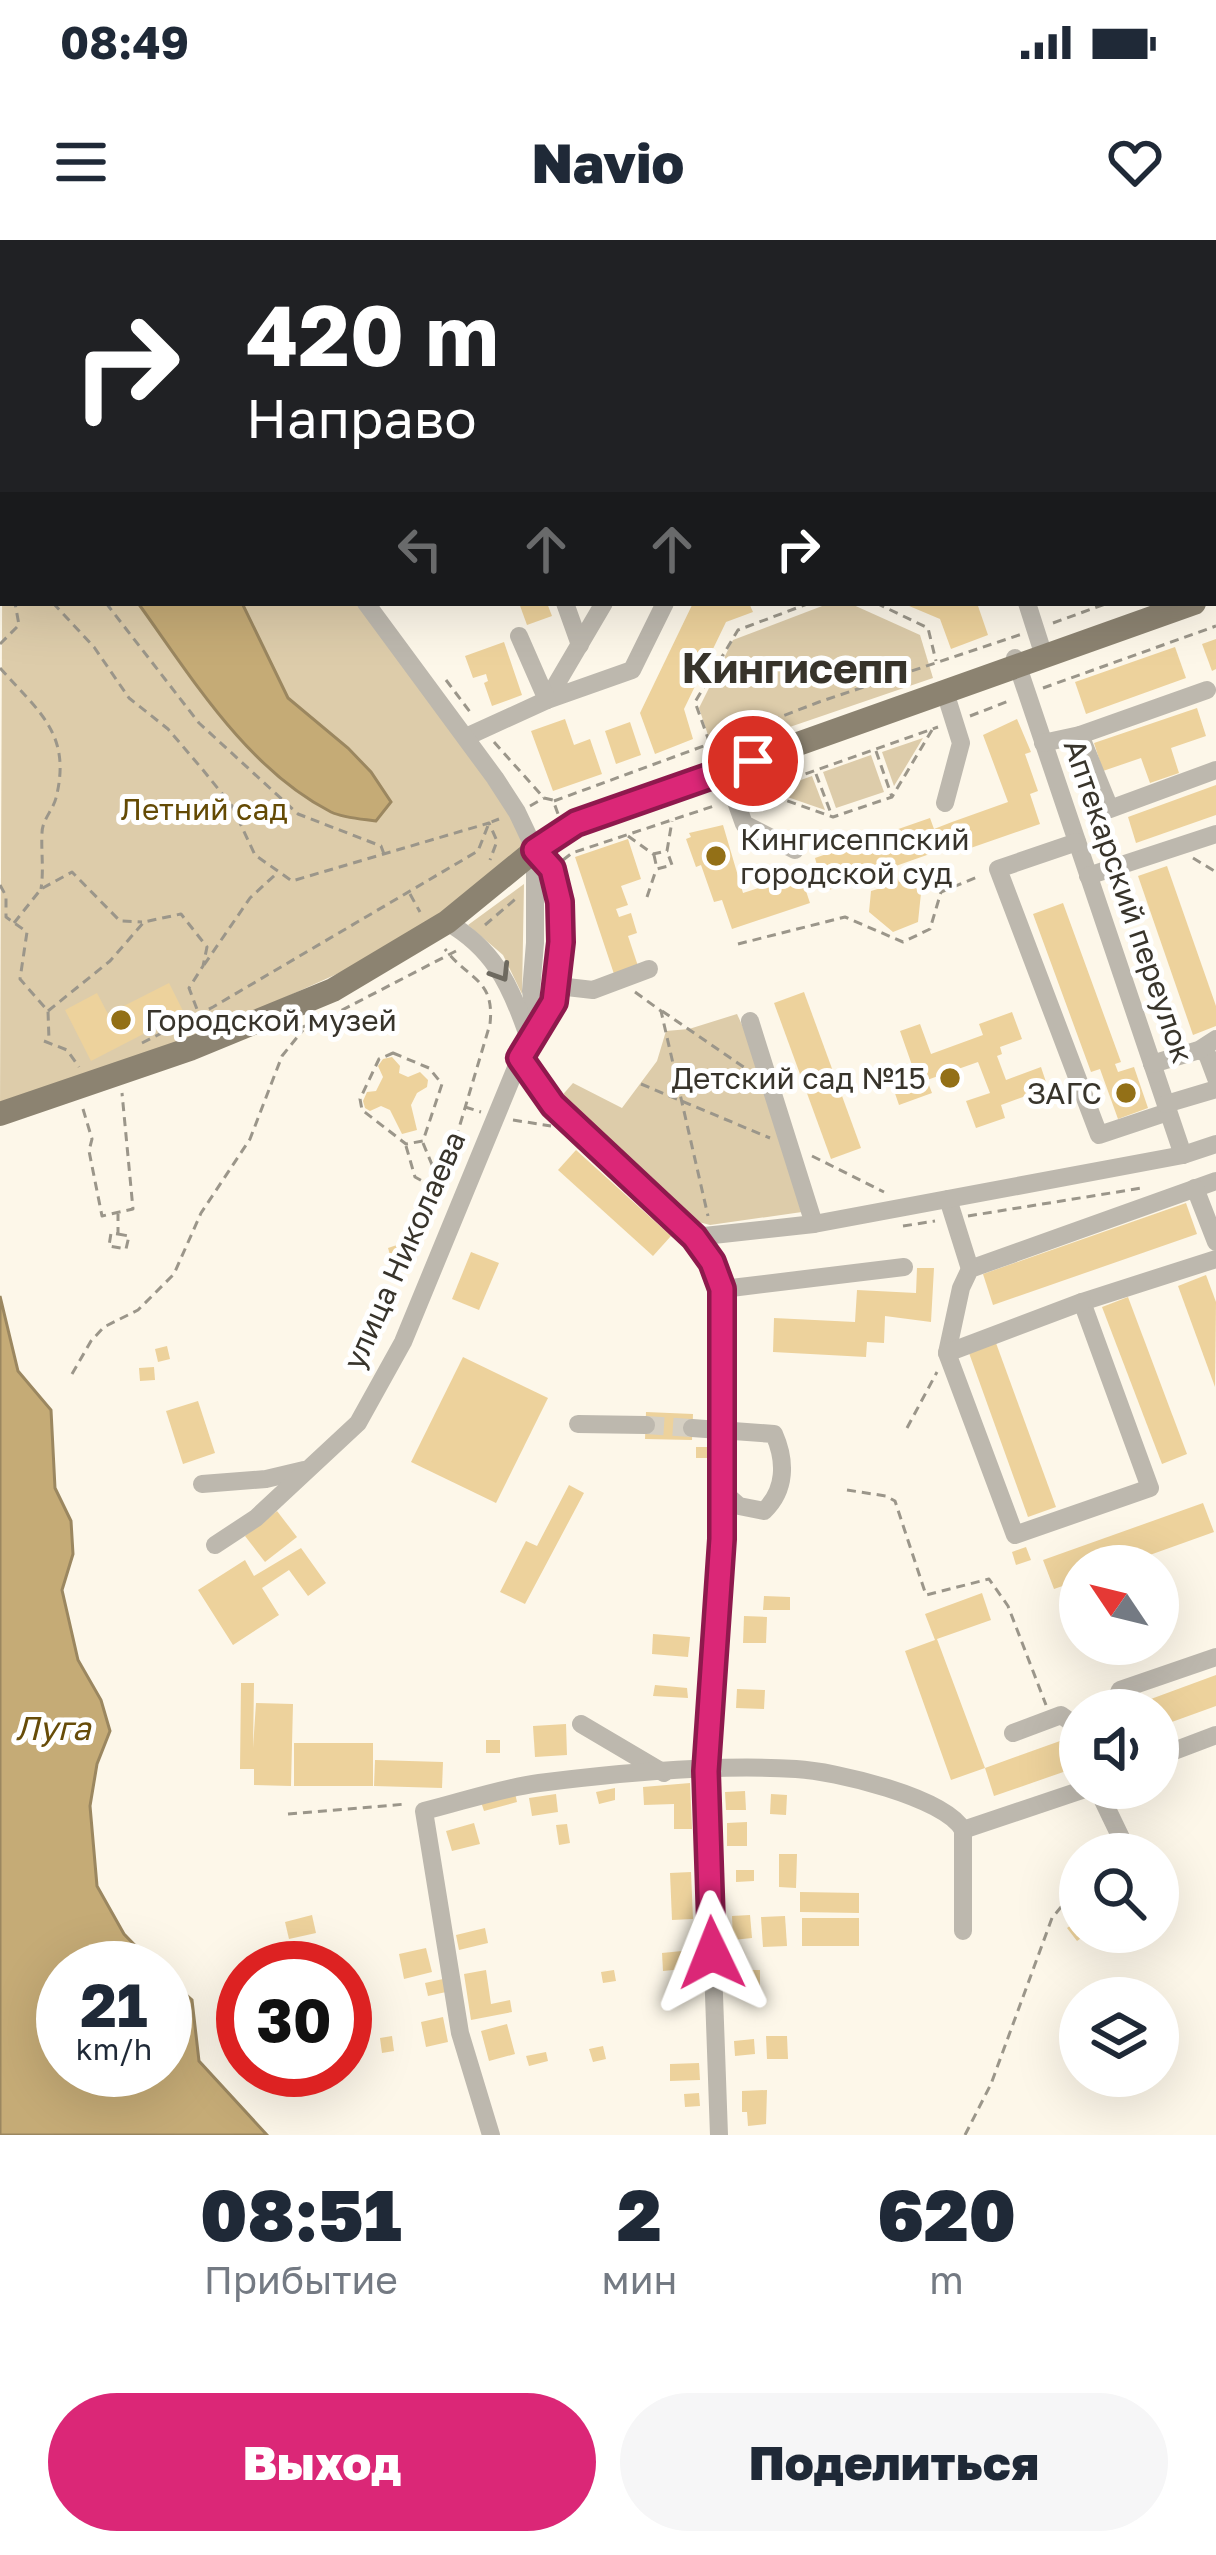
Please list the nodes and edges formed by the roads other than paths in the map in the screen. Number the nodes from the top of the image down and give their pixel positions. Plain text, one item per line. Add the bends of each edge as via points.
1 (368, 606) edge
2 (566, 606) edge
3 (602, 606) edge
4 (664, 606) edge
5 (1028, 606) edge
6 (1167, 606) edge
7 (519, 636) dead end
8 (1041, 644) junction
9 (580, 645) junction
10 (1016, 662) junction
11 (1207, 690) dead end
12 (945, 692) junction
13 (547, 700) junction
14 (475, 734) junction
15 (1080, 735) junction
16 (1043, 742) junction
17 (1216, 770) edge
18 (725, 771) junction
19 (946, 803) dead end
20 (564, 829) junction
21 (1216, 834) edge
22 (1076, 842) junction
23 (535, 850) junction
24 (795, 850) dead end
25 (1088, 876) junction
26 (447, 922) junction
27 (649, 969) dead end
28 (558, 986) junction
29 (750, 1022) dead end
30 (529, 1044) junction
31 (1208, 1044) edge
32 (1152, 1064) junction
33 (1216, 1078) edge
34 (1216, 1088) edge
35 (1167, 1108) junction
36 (0, 1114) edge
37 (1216, 1144) edge
38 (1184, 1155) junction
39 (1216, 1181) edge
40 (1196, 1188) junction
41 (951, 1209) junction
42 (814, 1224) junction
43 (703, 1236) junction
44 (1216, 1242) edge
45 (1216, 1258) edge
46 (904, 1267) dead end
47 (970, 1269) junction
48 (722, 1289) junction
49 (1082, 1302) junction
50 (947, 1352) junction
51 (578, 1424) dead end
52 (646, 1425) tunnel mouth
53 (692, 1428) tunnel mouth
54 (722, 1429) junction
55 (309, 1469) junction
56 (202, 1484) dead end
57 (722, 1490) junction
58 (214, 1545) dead end
59 (1216, 1657) edge
60 (1123, 1689) edge
61 (1059, 1716) edge
62 (581, 1724) dead end
63 (1013, 1733) dead end
64 (1216, 1735) edge
65 (1179, 1749) edge
66 (706, 1771) junction
67 (664, 1774) junction
68 (1059, 1799) edge
69 (963, 1830) junction
70 (963, 1931) dead end
71 (491, 2135) edge
72 (718, 2135) edge

1 - 14 street
2 - 9 street
3 - 9 street
4 - 13 street via 632,670
5 - 8 street
6 - 8 main road
7 - 13 street
8 - 10 main road
9 - 13 street
10 - 12 main road
10 - 16 street, Аптекарский переулок
10 - 20 main road via 577,815
11 - 15 street
12 - 18 main road
12 - 19 street via 961,743
13 - 14 street
14 - 23 street
15 - 16 street
15 - 17 street via 1111,808
16 - 22 street, Аптекарский переулок
18 - 20 main road
18 - 24 street via 743,824
20 - 23 main road
21 - 25 street
22 - 25 street, Аптекарский переулок
22 - 35 street via 998,869 1099,1135
23 - 26 main road
23 - 28 street via 552,869 560,902
23 - 30 street
25 - 32 street, Аптекарский переулок
26 -> 30 street via 505,974
26 - 36 main road via 272,1018 117,1081
27 - 28 street via 593,990
28 - 30 street, улица Николаева
29 - 42 street
30 - 43 street via 553,1105
30 - 55 street, улица Николаева via 403,1342 358,1423
31 - 32 street
31 - 33 street
32 - 35 street, Аптекарский переулок
34 - 35 street
35 - 38 street, Аптекарский переулок
37 - 38 street
38 - 41 street
39 - 40 street
40 - 44 street
40 - 47 street
41 - 42 street
41 - 47 street
42 - 43 street
43 - 48 street
45 - 49 street
46 - 48 street
47 - 50 street
48 - 54 street
49 - 50 street
49 - 50 street via 1150,1488 1016,1535
51 - 52 street
53 - 54 street
54 - 57 street
54 - 57 street via 774,1434 783,1455 778,1497 764,1511 740,1506
55 - 56 street
55 - 58 street, улица Николаева
57 - 66 street
59 - 60 street
61 - 63 street
62 - 67 street
64 - 65 street
66 - 67 street
66 - 69 street via 800,1768 913,1794 956,1817
66 - 72 street
67 - 71 street via 536,1783 424,1811 460,2032
68 - 69 street
69 - 70 street

